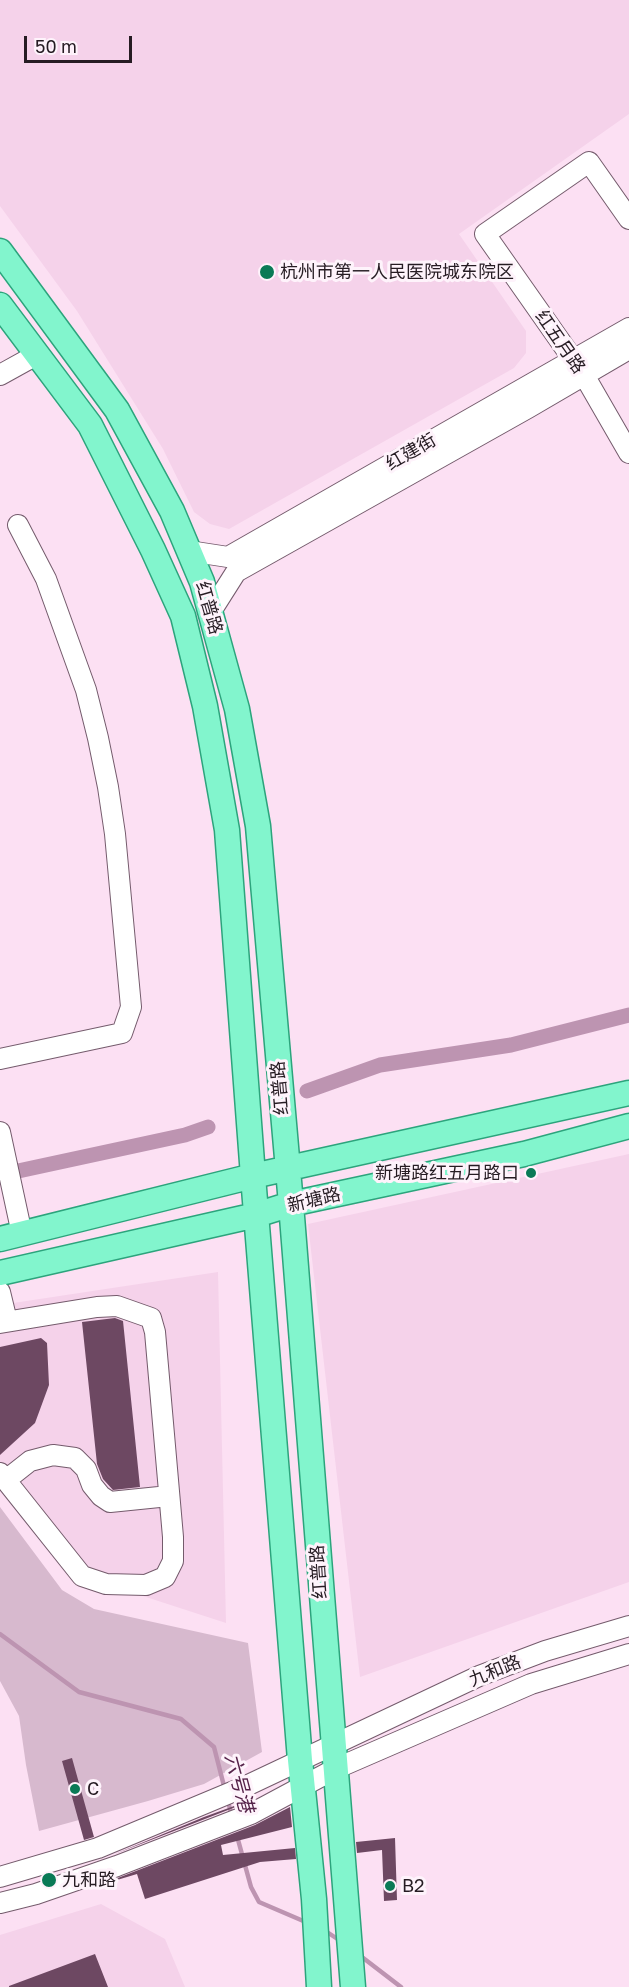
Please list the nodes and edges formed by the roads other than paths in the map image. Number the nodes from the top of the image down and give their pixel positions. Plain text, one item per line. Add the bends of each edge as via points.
1 (629, 219) edge
2 (0, 251) edge
3 (0, 305) edge
4 (629, 328) edge
5 (629, 349) edge
6 (38, 354) junction
7 (578, 368) junction
8 (0, 375) edge
9 (629, 453) edge
10 (18, 525) dead end
11 (189, 551) junction
12 (210, 613) junction
13 (0, 1059) edge
14 (629, 1093) edge
15 (629, 1126) edge
16 (0, 1132) edge
17 (286, 1169) junction
18 (253, 1176) junction
19 (291, 1204) junction
20 (256, 1215) junction
21 (11, 1237) edge
22 (0, 1273) edge
23 (0, 1292) edge
24 (3, 1322) edge
25 (3, 1476) edge
26 (169, 1496) junction
27 (629, 1626) edge
28 (629, 1654) edge
29 (333, 1744) junction
30 (300, 1760) junction
31 (335, 1769) junction
32 (302, 1786) junction
33 (0, 1877) edge
34 (0, 1903) edge
35 (353, 1979) edge
36 (319, 1987) edge

1 - 7 street, 红五月路 via 589,162 485,234
2 - 11 main road, 红普路 via 117,410
3 - 6 main road, 红普路
4 - 7 street, 红建街
5 - 7 street, 红建街
6 - 8 street
6 - 18 main road, 红普路 via 90,424 183,616 205,706 227,830
7 - 9 street, 红五月路
7 - 11 street, 红建街 via 228,557
7 - 12 street, 红建街 via 236,572
10 - 13 street via 46,579 86,690 98,738 115,834 131,1007 122,1033
11 - 12 main road, 红普路
12 - 17 main road, 红普路 via 237,710 258,826
14 - 17 main road, 新塘路
15 - 19 main road, 新塘路 via 524,1154
16 - 21 street
17 - 18 main road, 新塘路
17 - 19 main road, 红普路
18 - 20 main road, 红普路
18 - 21 main road, 新塘路
19 - 20 main road, 新塘路
19 - 29 main road, 红普路
20 - 22 main road, 新塘路
20 - 30 main road, 红普路
23 - 24 street
24 - 26 street via 117,1306 151,1318
25 - 26 street via 30,1461 53,1455 75,1458 86,1469 92,1485 110,1502
25 - 26 street via 82,1576 106,1584 146,1585 165,1577 173,1561
27 - 29 street, 九和路 via 545,1651 480,1676
28 - 31 street, 九和路 via 531,1684
29 - 30 street, 九和路
29 - 31 main road, 红普路
30 - 32 main road, 红普路
30 - 33 street, 九和路 via 98,1848
31 - 32 street, 九和路
31 - 35 main road, 红普路
32 - 34 street, 九和路 via 251,1814 107,1870
32 - 36 main road, 红普路

